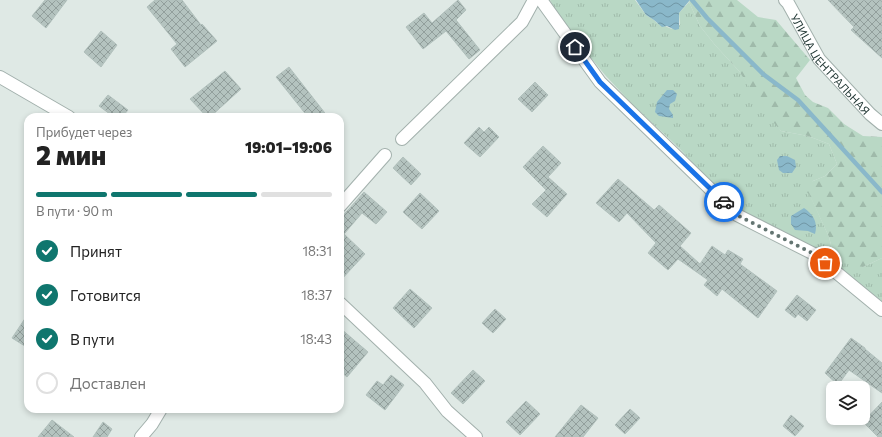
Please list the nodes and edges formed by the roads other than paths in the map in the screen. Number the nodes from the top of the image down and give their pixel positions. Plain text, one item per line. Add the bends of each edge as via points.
1 (534, 0) edge
2 (542, 0) edge
3 (785, 0) edge
4 (0, 77) edge
5 (61, 113) edge
6 (882, 124) edge
7 (402, 139) dead end
8 (385, 155) dead end
9 (344, 201) edge
10 (344, 307) edge
11 (882, 310) edge
12 (159, 413) edge
13 (141, 437) edge
14 (476, 437) edge

1 - 7 street via 522,22
2 - 11 street via 600,82 737,215 814,254
3 - 6 street, УЛИЦА ЦЕНТРАЛЬНАЯ via 819,59
4 - 5 street
8 - 9 street
10 - 14 street via 425,383 447,411
12 - 13 street

